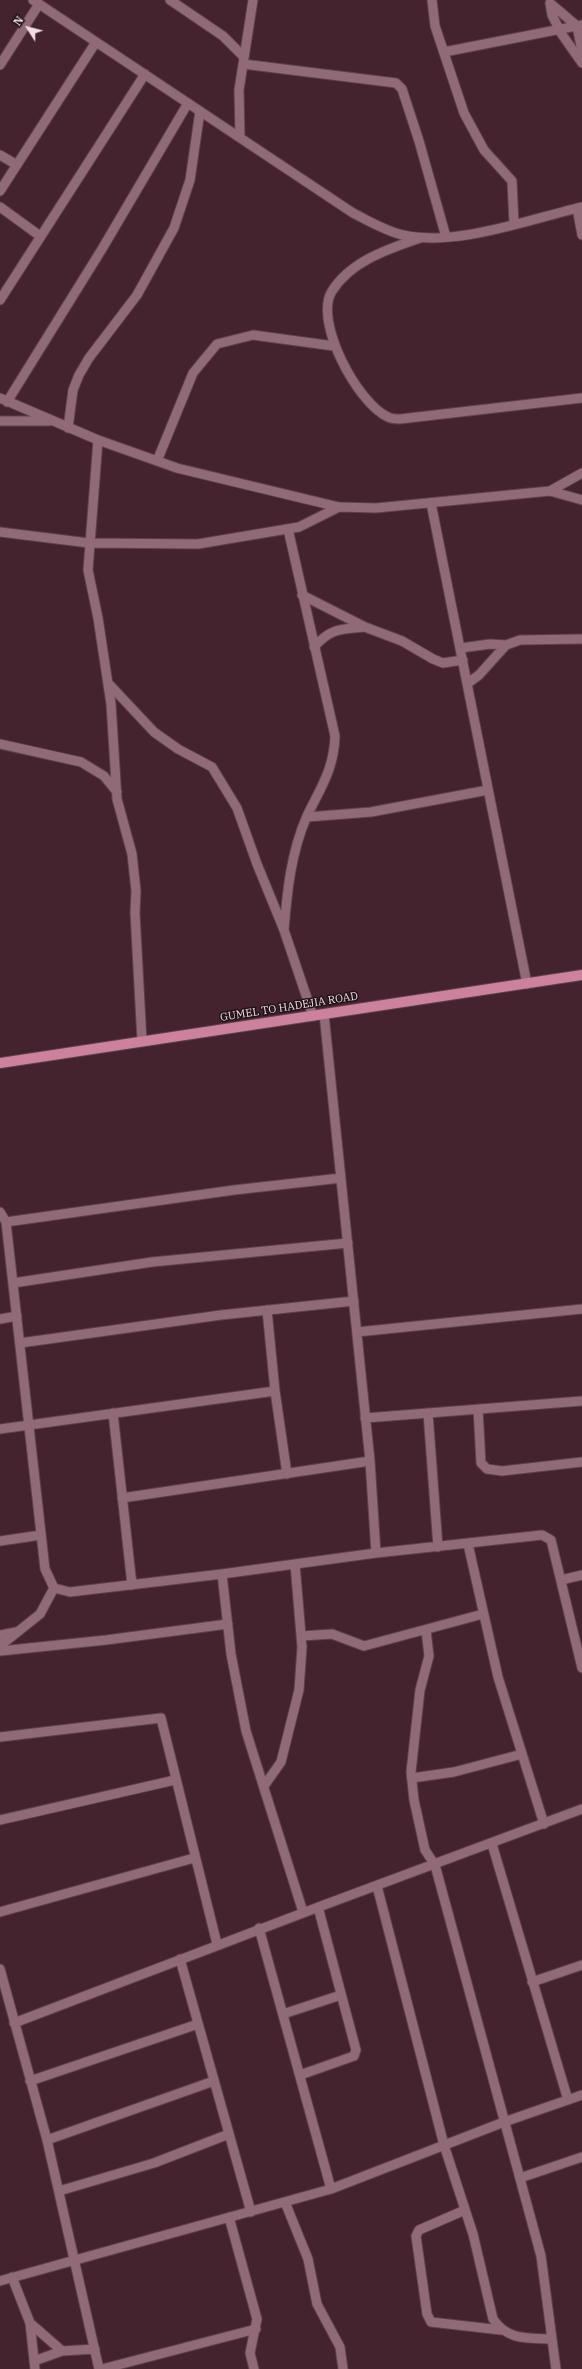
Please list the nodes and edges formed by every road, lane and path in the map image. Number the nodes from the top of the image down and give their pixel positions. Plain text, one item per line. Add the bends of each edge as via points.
1 (170, 0) edge
2 (253, 0) edge
3 (432, 0) edge
4 (549, 1) edge
5 (36, 2) edge
6 (579, 25) edge
7 (559, 29) junction
8 (96, 42) junction
9 (444, 52) junction
10 (582, 57) edge
11 (244, 60) junction
12 (1, 61) edge
13 (144, 74) junction
14 (188, 103) junction
15 (200, 111) junction
16 (240, 137) junction
17 (0, 154) edge
18 (17, 166) junction
19 (0, 191) edge
20 (0, 207) edge
21 (580, 207) edge
22 (514, 224) junction
23 (40, 236) junction
24 (582, 236) edge
25 (421, 237) junction
26 (446, 238) junction
27 (0, 300) edge
28 (334, 346) junction
29 (582, 398) edge
30 (4, 400) edge
31 (0, 414) edge
32 (0, 421) edge
33 (15, 421) junction
34 (52, 421) junction
35 (68, 428) junction
36 (98, 440) junction
37 (157, 461) junction
38 (582, 473) edge
39 (550, 491) junction
40 (582, 500) edge
41 (432, 503) junction
42 (339, 507) junction
43 (288, 529) junction
44 (0, 532) edge
45 (89, 543) junction
46 (302, 596) junction
47 (365, 627) junction
48 (582, 639) edge
49 (506, 645) junction
50 (314, 647) junction
51 (461, 648) junction
52 (463, 660) junction
53 (108, 683) junction
54 (468, 683) junction
55 (0, 744) edge
56 (488, 790) junction
57 (117, 792) junction
58 (307, 817) junction
59 (284, 930) junction
60 (582, 975) edge
61 (527, 984) junction
62 (324, 1014) junction
63 (313, 1016) junction
64 (142, 1041) junction
65 (0, 1063) edge
66 (341, 1178) junction
67 (0, 1212) edge
68 (6, 1222) junction
69 (348, 1243) junction
70 (13, 1283) junction
71 (354, 1301) junction
72 (582, 1309) edge
73 (267, 1310) junction
74 (17, 1316) junction
75 (0, 1319) edge
76 (357, 1332) junction
77 (20, 1342) junction
78 (275, 1391) junction
79 (582, 1401) edge
80 (478, 1409) junction
81 (113, 1413) junction
82 (428, 1413) junction
83 (365, 1418) junction
84 (29, 1425) junction
85 (0, 1429) edge
86 (370, 1461) junction
87 (582, 1462) edge
88 (287, 1474) junction
89 (122, 1498) junction
90 (41, 1535) junction
91 (0, 1541) edge
92 (468, 1544) junction
93 (438, 1547) junction
94 (376, 1553) junction
95 (295, 1564) junction
96 (222, 1574) junction
97 (582, 1575) edge
98 (561, 1580) junction
99 (132, 1585) junction
100 (54, 1588) junction
101 (483, 1614) junction
102 (228, 1624) junction
103 (426, 1630) junction
104 (20, 1631) junction
105 (0, 1635) edge
106 (301, 1636) junction
107 (0, 1646) edge
108 (0, 1651) edge
109 (582, 1668) edge
110 (0, 1738) edge
111 (522, 1754) junction
112 (412, 1778) junction
113 (175, 1780) junction
114 (264, 1786) junction
115 (582, 1810) edge
116 (0, 1820) edge
117 (544, 1824) junction
118 (492, 1844) junction
119 (194, 1858) junction
120 (435, 1865) junction
121 (376, 1886) junction
122 (318, 1907) junction
123 (0, 1912) edge
124 (303, 1912) junction
125 (259, 1928) junction
126 (218, 1944) junction
127 (180, 1959) junction
128 (582, 1965) edge
129 (0, 1969) edge
130 (532, 1982) junction
131 (341, 1995) junction
132 (283, 2014) junction
133 (14, 2023) junction
134 (198, 2024) junction
135 (300, 2075) junction
136 (30, 2081) junction
137 (214, 2081) junction
138 (582, 2095) edge
139 (568, 2100) junction
140 (504, 2122) junction
141 (229, 2134) junction
142 (47, 2140) junction
143 (444, 2145) junction
144 (582, 2158) edge
145 (520, 2178) junction
146 (331, 2189) junction
147 (59, 2191) junction
148 (285, 2202) junction
149 (465, 2210) junction
150 (251, 2212) junction
151 (230, 2217) junction
152 (74, 2259) junction
153 (12, 2277) junction
154 (0, 2281) edge
155 (30, 2323) junction
156 (256, 2329) junction
157 (501, 2330) junction
158 (552, 2339) junction
159 (95, 2349) junction
160 (62, 2351) junction
161 (35, 2365) edge
162 (101, 2369) edge
163 (254, 2369) edge
164 (343, 2369) edge
165 (556, 2369) edge

1 - 11 street via 223,36
2 - 11 street
3 - 9 street via 432,14
4 - 6 street
4 - 7 street
5 - 8 street
5 - 12 street
6 - 7 street
6 - 10 street
7 - 9 street
7 - 10 street
8 - 13 street
8 - 18 street
9 - 22 street via 464,113 475,136 512,181
11 - 16 street via 239,90
11 - 26 street via 396,83 402,89 419,141
13 - 14 street
13 - 23 street
14 - 15 street
14 - 30 street via 102,249
15 - 16 street
15 - 35 street via 190,180 174,228 137,295 79,375 73,390
16 - 25 street via 353,213 384,229
17 - 18 street
18 - 19 street
20 - 23 street
21 - 22 street
21 - 24 street
22 - 26 street
23 - 27 street
25 - 26 street
25 - 28 street via 359,264 332,291 328,299 328,314
28 - 29 street via 346,372 366,399 388,417 400,419
28 - 37 street via 253,335 217,344 193,373
30 - 34 street
31 - 33 street
32 - 33 street
33 - 34 street
34 - 35 street
35 - 36 street
36 - 37 street
36 - 45 street
37 - 42 street
38 - 39 street
39 - 40 street
39 - 41 street
41 - 42 street via 376,508
41 - 51 street
42 - 43 street via 299,527
43 - 45 street via 198,544
43 - 46 street
44 - 45 street
45 - 53 street via 88,570
46 - 47 street
46 - 50 street
47 - 50 street via 334,631 324,635
47 - 52 street via 402,642 433,659 443,662
48 - 49 street via 520,640
49 - 51 street via 490,644
49 - 54 street via 479,675
50 - 58 street via 335,736 334,755 325,784
51 - 52 street
52 - 54 street
53 - 57 street
53 - 59 street via 154,732 212,768 237,808 256,864
54 - 56 street
55 - 57 street via 80,762 104,776
56 - 58 street via 371,812
56 - 61 street
57 - 64 street via 132,854 136,891
58 - 59 street via 294,857
59 - 63 street
60 - 61 main road, GUMEL TO HADEJIA ROAD
61 - 62 main road, GUMEL TO HADEJIA ROAD
62 - 63 main road, GUMEL TO HADEJIA ROAD
62 - 66 street
63 - 64 main road, GUMEL TO HADEJIA ROAD
64 - 65 main road, GUMEL TO HADEJIA ROAD
66 - 68 street via 234,1190
66 - 69 street
67 - 68 street
68 - 70 street
69 - 70 street via 152,1262
69 - 71 street
70 - 74 street
71 - 73 street
71 - 76 street
72 - 76 street
73 - 77 street
73 - 78 street
74 - 75 street
74 - 77 street
76 - 83 street
77 - 84 street
78 - 81 street
78 - 88 street
79 - 80 street
80 - 82 street
80 - 87 street via 481,1463 487,1469 502,1471
81 - 84 street
81 - 89 street
82 - 83 street
82 - 93 street
83 - 86 street
84 - 85 street
84 - 90 street
86 - 88 street
86 - 94 street
88 - 89 street
89 - 99 street
90 - 91 street
90 - 100 street via 45,1569
92 - 93 street
92 - 98 street via 535,1535 548,1537 551,1540
92 - 101 street
93 - 94 street
94 - 95 street
95 - 96 street
95 - 106 street
96 - 99 street
96 - 102 street
97 - 98 street
98 - 109 street
99 - 100 street via 70,1592
100 - 104 street via 40,1614
101 - 103 street
101 - 111 street via 498,1677
102 - 108 street
102 - 114 street via 246,1731
103 - 106 street via 364,1646 332,1634
103 - 112 street via 429,1656 420,1690
104 - 105 street
104 - 107 street
106 - 114 street via 299,1690 285,1748 281,1762
110 - 113 street via 161,1718
111 - 112 street via 454,1772
111 - 117 street
112 - 120 street via 425,1850
113 - 116 street
113 - 119 street
114 - 124 street
115 - 117 street
117 - 118 street
118 - 120 street
118 - 130 street
119 - 123 street
119 - 126 street
120 - 121 street
120 - 140 street
121 - 122 street
121 - 143 street
122 - 124 street
122 - 131 street
124 - 125 street
125 - 126 street
125 - 132 street
126 - 127 street
127 - 133 street
127 - 134 street
128 - 130 street
129 - 133 street
130 - 139 street
131 - 132 street
131 - 135 street via 356,2050 354,2056
132 - 135 street
133 - 136 street
134 - 136 street
134 - 137 street
135 - 146 street
136 - 142 street
137 - 141 street
137 - 142 street
138 - 139 street
139 - 140 street
140 - 143 street
140 - 145 street
141 - 147 street via 154,2163
141 - 150 street
142 - 147 street
143 - 146 street
143 - 149 street
144 - 145 street
145 - 158 street via 541,2256
146 - 148 street
147 - 152 street
148 - 150 street
148 - 164 street via 308,2259 317,2304 340,2347
149 - 157 street via 493,2319
149 - 157 street via 419,2230 416,2236 427,2314 431,2322
150 - 151 street
151 - 152 street
151 - 156 street via 256,2309
152 - 153 street
152 - 159 street
153 - 154 street
153 - 155 street
155 - 160 street
155 - 161 street
156 - 162 street
156 - 163 street via 250,2354
157 - 158 street via 518,2338
158 - 165 street
159 - 160 street
159 - 162 street
160 - 161 street

